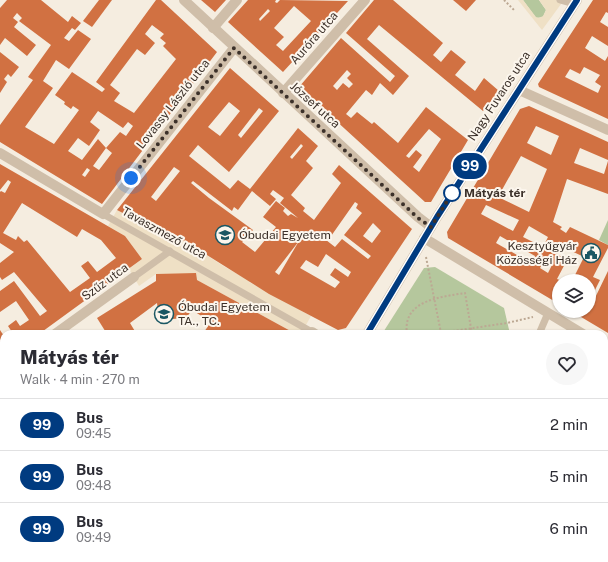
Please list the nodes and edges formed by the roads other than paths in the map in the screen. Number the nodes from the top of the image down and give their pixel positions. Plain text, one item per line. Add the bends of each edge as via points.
1 (184, 0) edge
2 (237, 0) edge
3 (365, 0) edge
4 (560, 0) edge
5 (575, 2) edge
6 (213, 28) junction
7 (234, 48) junction
8 (518, 90) junction
9 (283, 93) junction
10 (608, 130) edge
11 (0, 153) edge
12 (103, 214) junction
13 (431, 227) junction
14 (424, 238) junction
15 (170, 251) junction
16 (134, 277) joint
17 (548, 313) junction
18 (61, 330) edge
19 (308, 330) edge
20 (369, 330) edge
21 (541, 330) edge
22 (576, 330) edge

1 - 6 street, József utca
2 - 6 street
3 - 9 street, Auróra utca
4 - 5 street
5 - 8 street, Nagy Fuvaros utca
6 - 7 street, József utca
7 - 9 street, József utca
7 - 12 street, Lovassy László utca
8 - 10 street
8 - 13 street, Nagy Fuvaros utca
9 - 13 street, József utca via 418,218
11 - 12 street, Tavaszmező utca
12 - 15 street, Tavaszmező utca
13 - 14 street
14 - 17 street
14 - 20 street
15 - 16 street, Szűz utca
15 - 19 street, Tavaszmező utca
16 - 18 street, Szűz utca
17 - 21 street
17 - 22 street

